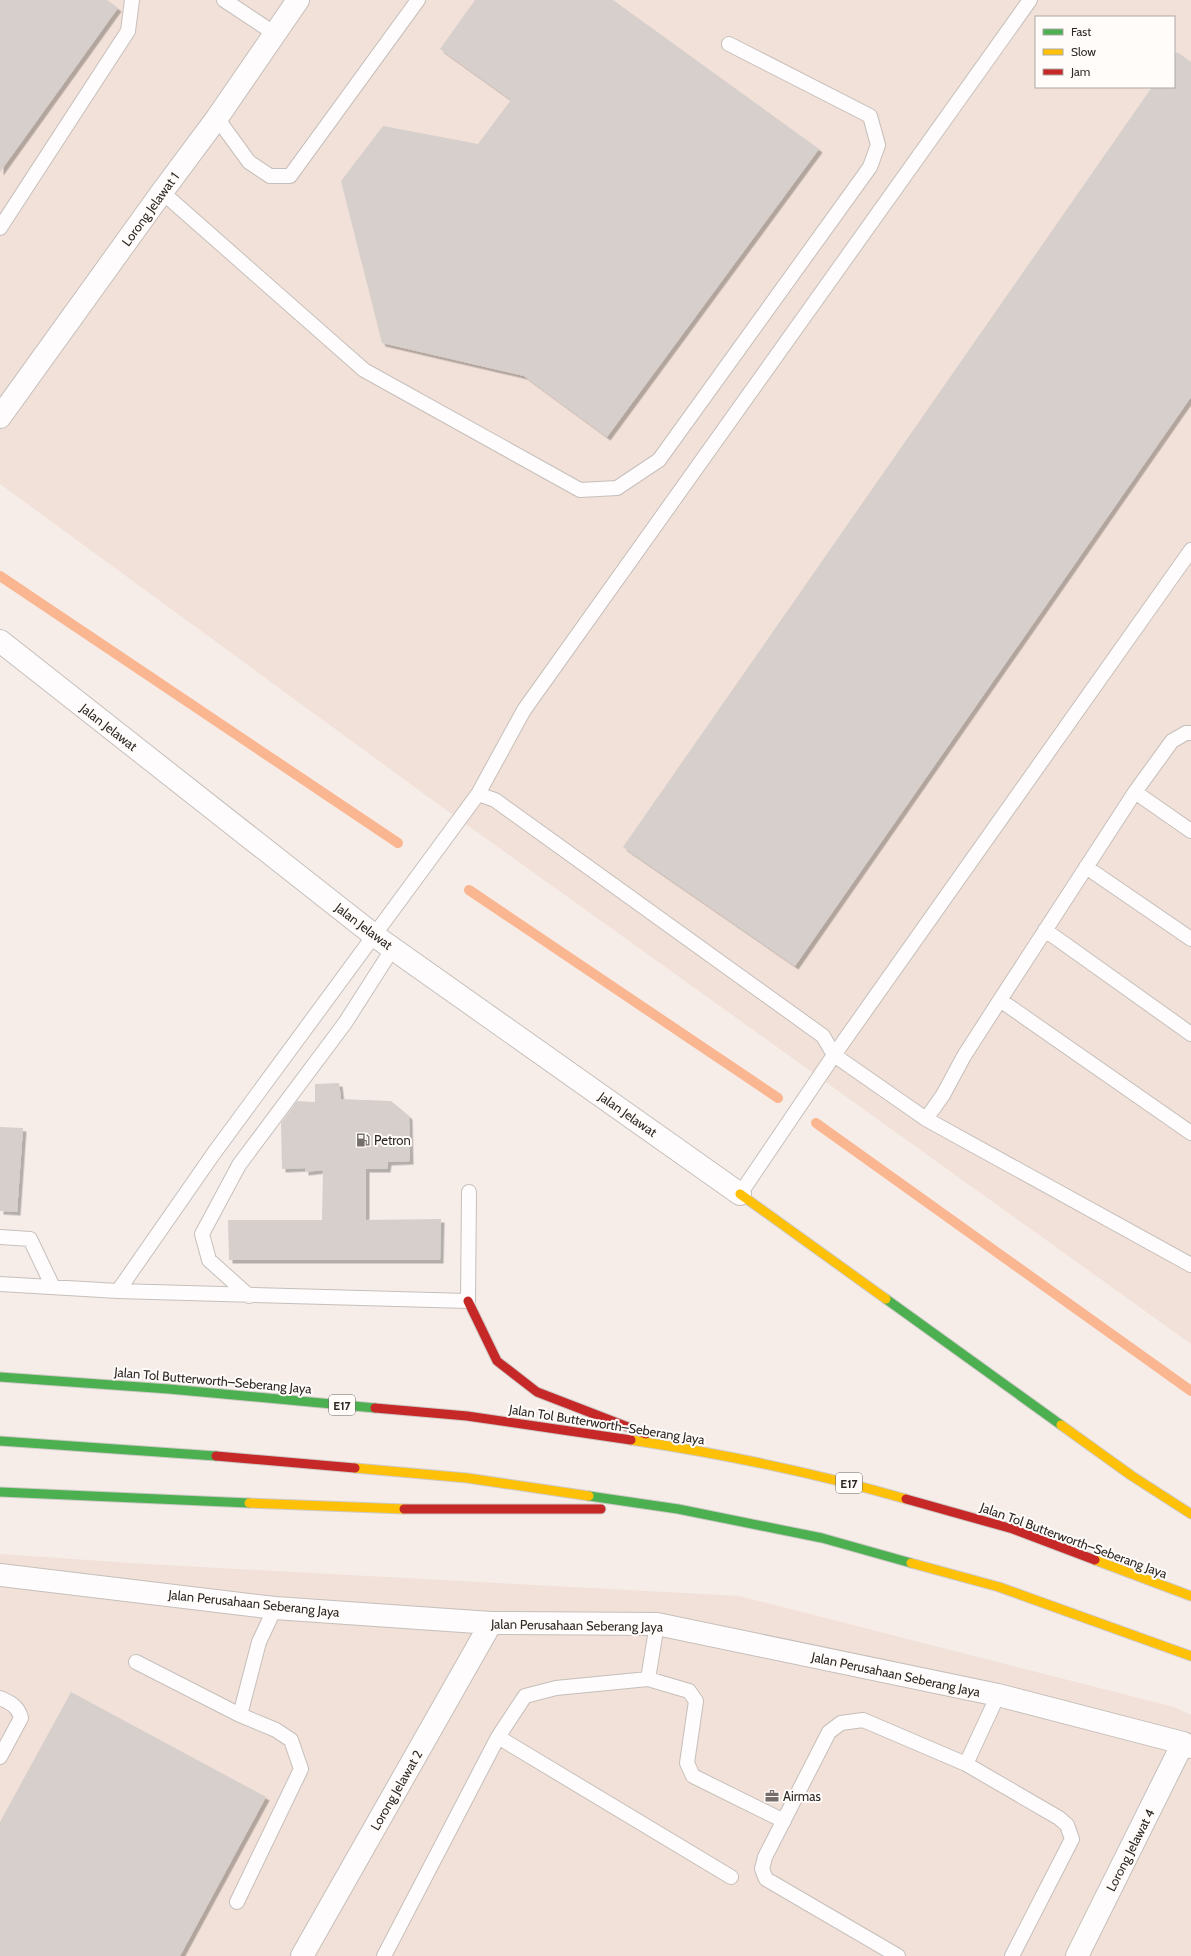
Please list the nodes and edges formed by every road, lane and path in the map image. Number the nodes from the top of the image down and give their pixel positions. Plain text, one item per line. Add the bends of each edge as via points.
1 (132, 0) edge
2 (224, 0) edge
3 (298, 0) edge
4 (418, 0) edge
5 (1030, 0) edge
6 (274, 33) junction
7 (729, 44) dead end
8 (218, 118) junction
9 (162, 192) junction
10 (0, 228) edge
11 (2, 411) edge
12 (1191, 550) edge
13 (0, 641) edge
14 (1191, 733) edge
15 (1135, 792) junction
16 (478, 794) junction
17 (1191, 831) edge
18 (1086, 868) junction
19 (1046, 930) junction
20 (375, 936) junction
21 (1191, 939) edge
22 (393, 948) junction
23 (1000, 1000) junction
24 (1191, 1034) edge
25 (834, 1055) junction
26 (926, 1119) junction
27 (1191, 1133) edge
28 (469, 1192) dead end
29 (740, 1194) junction
30 (0, 1236) edge
31 (1191, 1265) edge
32 (0, 1284) edge
33 (53, 1287) junction
34 (118, 1292) junction
35 (249, 1296) junction
36 (468, 1301) junction
37 (0, 1377) edge
38 (0, 1441) edge
39 (682, 1448) junction
40 (0, 1492) edge
41 (678, 1509) junction
42 (1191, 1514) edge
43 (0, 1575) edge
44 (1191, 1596) edge
45 (275, 1608) junction
46 (491, 1623) junction
47 (657, 1624) junction
48 (1191, 1656) edge
49 (136, 1662) dead end
50 (648, 1679) junction
51 (998, 1695) junction
52 (0, 1698) edge
53 (240, 1715) junction
54 (498, 1737) junction
55 (1187, 1745) edge
56 (0, 1757) edge
57 (966, 1764) junction
58 (784, 1821) junction
59 (731, 1877) dead end
60 (237, 1902) dead end
61 (302, 1956) edge
62 (384, 1956) edge
63 (898, 1956) edge
64 (1012, 1956) edge
65 (1077, 1956) edge

1 - 10 lane via 128,31
2 - 6 lane
3 - 6 street, Lorong Jelawat 1
4 - 8 lane via 290,176 270,176 249,162
5 - 16 lane via 524,710
6 - 8 street, Lorong Jelawat 1
7 - 9 lane via 870,116 878,145 870,167 659,460 617,488 580,490 364,370
8 - 9 street, Lorong Jelawat 1
9 - 11 street, Lorong Jelawat 1
12 - 25 lane
13 - 20 street, Jalan Jelawat
14 - 15 lane via 1172,741
15 - 17 lane
15 - 18 lane
16 - 20 lane
16 - 25 lane via 495,800 823,1036
18 - 19 lane
18 - 21 lane
19 - 23 lane
19 - 24 lane
20 - 22 street, Jalan Jelawat
20 - 34 lane via 214,1153
22 - 29 street, Jalan Jelawat
22 - 35 lane via 345,1022 239,1165 202,1234 208,1260
23 - 26 lane via 964,1056 944,1095
23 - 27 lane
25 - 26 lane
25 - 29 lane
26 - 31 lane
28 - 36 lane
29 - 42 highway via 1132,1476
30 - 33 lane via 30,1239
32 - 33 lane
33 - 34 lane
34 - 35 lane
35 - 36 lane
36 - 39 highway via 497,1361 537,1392
37 - 39 highway, Jalan Tol Butterworth–Seberang Jaya / E17 via 169,1388 467,1416
38 - 41 highway via 161,1451 466,1478
39 - 44 highway, Jalan Tol Butterworth–Seberang Jaya / E17 via 836,1479 1013,1529
40 - 41 highway via 377,1509
41 - 48 highway via 822,1538 999,1587
43 - 45 street, Jalan Perusahaan Seberang Jaya
45 - 46 street, Jalan Perusahaan Seberang Jaya
45 - 53 lane via 259,1642
46 - 47 street, Jalan Perusahaan Seberang Jaya
46 - 61 street, Lorong Jelawat 2
47 - 50 lane
47 - 51 street, Jalan Perusahaan Seberang Jaya
49 - 53 lane
50 - 54 lane via 556,1688 525,1696
50 - 58 lane via 688,1691 696,1701 687,1763 693,1776
51 - 55 street, Jalan Perusahaan Seberang Jaya
51 - 57 lane
52 - 56 lane via 12,1704 19,1711 21,1718
53 - 60 lane via 276,1730 291,1740 301,1769
54 - 59 lane
54 - 62 lane
55 - 65 street, Lorong Jelawat 4
57 - 58 lane via 863,1720 841,1722 829,1732
57 - 64 lane via 1059,1818 1067,1825 1072,1839
58 - 63 lane via 765,1857 762,1869 766,1879

